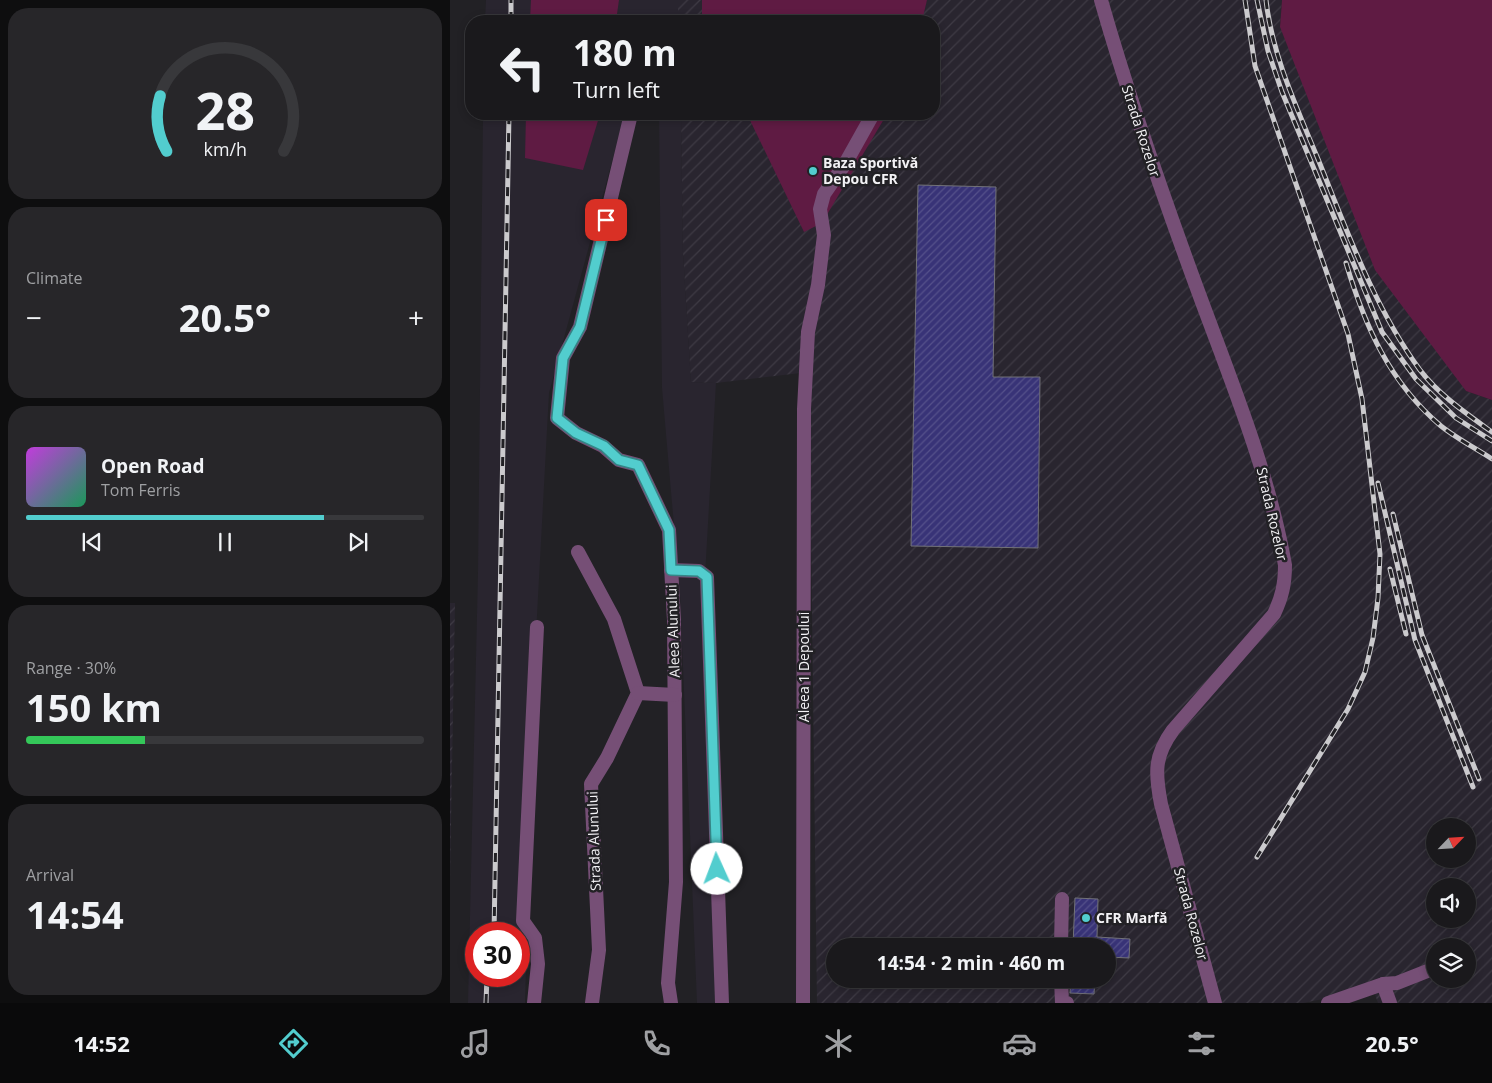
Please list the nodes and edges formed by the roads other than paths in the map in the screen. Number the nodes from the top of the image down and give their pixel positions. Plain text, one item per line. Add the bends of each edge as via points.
1 (1101, 0) edge
2 (630, 120) edge
3 (870, 120) edge
4 (578, 552) dead end
5 (671, 570) junction
6 (537, 627) dead end
7 (638, 693) junction
8 (675, 695) junction
9 (1062, 899) dead end
10 (1061, 938) edge
11 (1426, 972) edge
12 (1383, 984) junction
13 (1061, 988) edge
14 (534, 1003) edge
15 (592, 1003) edge
16 (671, 1003) edge
17 (722, 1003) edge
18 (803, 1003) edge
19 (1067, 1003) edge
20 (1215, 1003) edge
21 (1328, 1003) edge
22 (1390, 1003) edge

1 - 20 street, Strada Rozelor via 1155,176 1257,452 1284,565 1282,598 1274,614 1173,730 1157,760 1156,780 1161,804
2 - 5 street, Aleea Alunului via 580,327 563,358 557,418 576,433 604,446 619,460 638,465 669,530
3 - 18 street, Aleea 1 Depoului via 824,194 820,209 824,235 808,332 804,401
4 - 7 street via 614,619
5 - 8 street, Aleea Alunului
5 - 17 street via 699,571 707,577
6 - 14 street via 523,921 535,938 538,964
7 - 8 street
7 - 15 street, Strada Alunului via 591,784 600,950
8 - 16 street, Aleea Alunului via 676,882 668,983
9 - 10 street
11 - 12 street via 1397,983
12 - 21 street
12 - 22 street
13 - 19 street via 1062,1003

